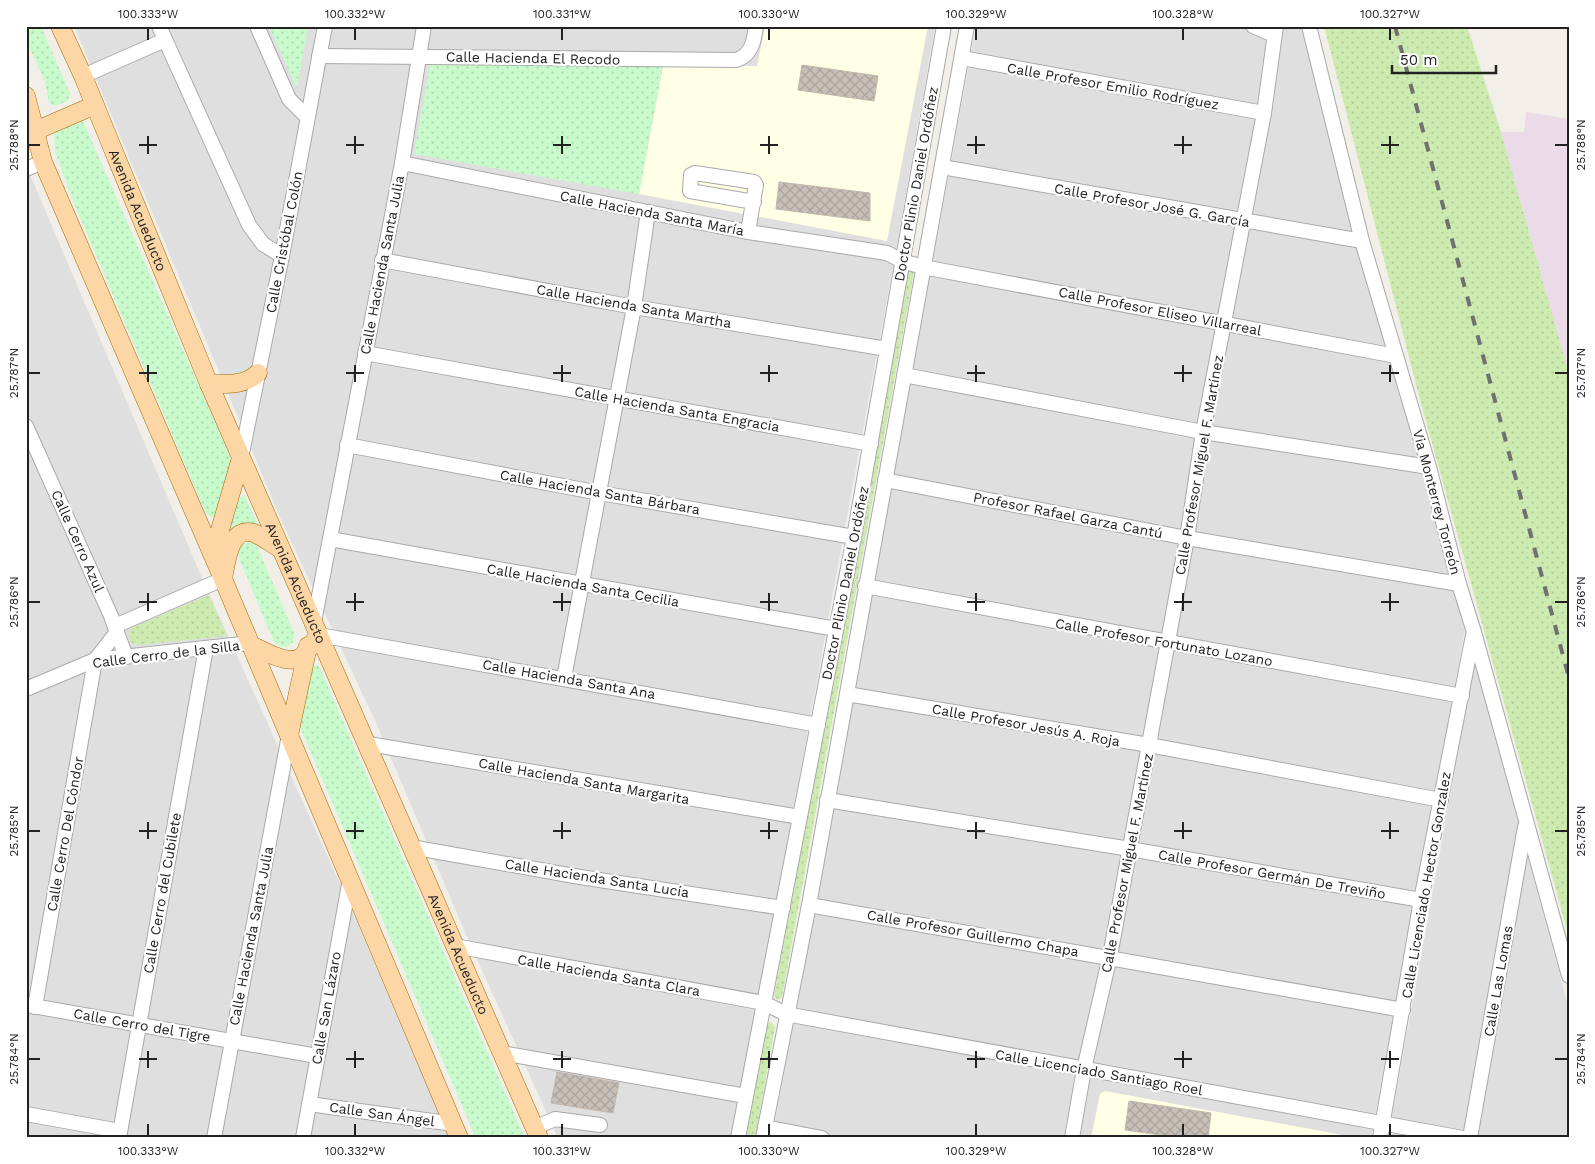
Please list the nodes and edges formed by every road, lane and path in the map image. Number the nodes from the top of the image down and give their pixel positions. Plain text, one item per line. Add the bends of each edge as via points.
1 (60, 26) edge
2 (159, 26) edge
3 (257, 26) edge
4 (324, 26) edge
5 (424, 26) edge
6 (756, 26) edge
7 (944, 26) edge
8 (968, 26) edge
9 (1253, 26) edge
10 (1309, 26) edge
11 (1275, 31) edge
12 (165, 40) junction
13 (319, 56) junction
14 (418, 57) junction
15 (962, 58) junction
16 (83, 76) junction
17 (26, 96) edge
18 (95, 105) junction
19 (1264, 113) junction
20 (307, 117) junction
21 (30, 133) edge
22 (43, 162) junction
23 (402, 163) junction
24 (942, 168) junction
25 (26, 169) edge
26 (754, 202) dead end
27 (648, 212) junction
28 (1244, 222) junction
29 (748, 232) junction
30 (1362, 241) junction
31 (282, 256) junction
32 (382, 260) junction
33 (902, 261) junction
34 (923, 267) junction
35 (634, 307) junction
36 (1226, 322) junction
37 (887, 349) junction
38 (365, 353) junction
39 (1396, 356) junction
40 (258, 374) junction
41 (904, 375) junction
42 (209, 384) junction
43 (616, 399) junction
44 (26, 426) edge
45 (1203, 432) junction
46 (871, 444) junction
47 (347, 445) junction
48 (241, 458) junction
49 (1429, 467) junction
50 (885, 480) junction
51 (600, 493) junction
52 (854, 537) junction
53 (1186, 538) junction
54 (330, 539) junction
55 (281, 549) junction
56 (213, 554) junction
57 (223, 579) junction
58 (581, 584) junction
59 (1458, 584) junction
60 (866, 586) junction
61 (317, 628) junction
62 (116, 629) junction
63 (836, 629) junction
64 (1474, 632) junction
65 (1168, 643) junction
66 (251, 644) junction
67 (206, 648) junction
68 (307, 651) junction
69 (126, 657) junction
70 (95, 660) junction
71 (564, 678) junction
72 (26, 689) edge
73 (847, 694) junction
74 (1462, 696) junction
75 (818, 725) junction
76 (289, 735) junction
77 (368, 744) junction
78 (1149, 746) junction
79 (827, 800) junction
80 (1441, 800) junction
81 (800, 817) junction
82 (1526, 823) junction
83 (411, 847) junction
84 (1130, 848) junction
85 (350, 878) junction
86 (1422, 900) junction
87 (809, 905) junction
88 (783, 908) junction
89 (455, 946) junction
90 (1110, 956) junction
91 (1569, 976) edge
92 (764, 1003) junction
93 (31, 1006) edge
94 (1403, 1010) junction
95 (786, 1014) junction
96 (138, 1024) junction
97 (231, 1040) junction
98 (501, 1053) junction
99 (317, 1056) junction
100 (1084, 1069) junction
101 (746, 1096) junction
102 (309, 1104) junction
103 (26, 1114) edge
104 (1382, 1123) junction
105 (600, 1124) dead end
106 (457, 1131) edge
107 (764, 1132) edge
108 (537, 1133) edge
109 (120, 1134) edge
110 (214, 1138) edge
111 (304, 1138) edge
112 (738, 1138) edge
113 (822, 1138) edge
114 (1072, 1138) edge
115 (1380, 1138) edge
116 (1463, 1138) edge
117 (1470, 1138) edge

1 - 16 main road, Avenida Acueducto
2 - 12 street
3 - 20 street via 289,99
4 - 13 street, Calle Cristóbal Colón
5 - 14 street, Calle Hacienda Santa Julia
6 - 14 street, Calle Hacienda El Recodo via 754,44 746,55 736,60
7 - 33 street, Doctor Plinio Daniel Ordóñez
8 - 15 street, Doctor Plinio Daniel Ordóñez
9 - 11 street
10 - 30 street, Via Monterrey Torreón
11 - 19 street, Calle Profesor Miguel F. Martínez
12 - 16 street
12 - 31 street via 249,225 263,244
13 - 14 street, Calle Hacienda El Recodo
13 - 20 street, Calle Cristóbal Colón
14 - 23 street, Calle Hacienda Santa Julia
15 - 19 street, Calle Profesor Emilio Rodríguez
15 - 24 street, Doctor Plinio Daniel Ordóñez
16 - 18 main road, Avenida Acueducto
17 - 21 main road
18 - 21 main road
18 - 42 main road, Avenida Acueducto
19 - 28 street, Calle Profesor Miguel F. Martínez
20 - 31 street, Calle Cristóbal Colón
21 - 22 main road
22 - 25 street
22 - 56 main road
23 - 27 street, Calle Hacienda Santa María
23 - 32 street, Calle Hacienda Santa Julia
24 - 28 street, Calle Profesor José G. García
24 - 34 street, Doctor Plinio Daniel Ordóñez
26 - 29 street
27 - 29 street, Calle Hacienda Santa María
27 - 35 street
28 - 30 street, Calle Profesor José G. García
28 - 36 street, Calle Profesor Miguel F. Martínez
29 - 33 street, Calle Hacienda Santa María via 887,252
30 - 39 street, Via Monterrey Torreón
31 - 40 street, Calle Cristóbal Colón
32 - 35 street, Calle Hacienda Santa Martha
32 - 38 street, Calle Hacienda Santa Julia
33 - 34 street, Calle Hacienda Santa María
33 - 37 street, Doctor Plinio Daniel Ordóñez
34 - 36 street, Calle Profesor Eliseo Villarreal
34 - 41 street, Doctor Plinio Daniel Ordóñez
35 - 37 street, Calle Hacienda Santa Martha
35 - 43 street
36 - 39 street, Calle Profesor Eliseo Villarreal
36 - 45 street, Calle Profesor Miguel F. Martínez
37 - 46 street, Doctor Plinio Daniel Ordóñez
38 - 43 street, Calle Hacienda Santa Engracia
38 - 47 street, Calle Hacienda Santa Julia
39 - 49 street, Via Monterrey Torreón
40 - 42 main road via 238,383
40 - 48 street, Calle Cristóbal Colón
41 - 45 street
41 - 50 street, Doctor Plinio Daniel Ordóñez
42 - 48 main road, Avenida Acueducto
43 - 46 street, Calle Hacienda Santa Engracia
43 - 51 street
44 - 62 street, Calle Cerro Azul
45 - 49 street
45 - 53 street, Calle Profesor Miguel F. Martínez
46 - 52 street, Doctor Plinio Daniel Ordóñez
47 - 51 street, Calle Hacienda Santa Bárbara
47 - 54 street, Calle Hacienda Santa Julia
48 - 55 main road, Avenida Acueducto
48 - 56 main road
49 - 59 street, Via Monterrey Torreón
50 - 53 street, Profesor Rafael Garza Cantú
50 - 60 street, Doctor Plinio Daniel Ordóñez
51 - 52 street, Calle Hacienda Santa Bárbara
51 - 58 street
52 - 63 street, Doctor Plinio Daniel Ordóñez
53 - 59 street, Profesor Rafael Garza Cantú
53 - 65 street, Calle Profesor Miguel F. Martínez
54 - 58 street, Calle Hacienda Santa Cecilia
54 - 61 street, Calle Hacienda Santa Julia
55 - 57 main road via 254,534 242,534 228,552
55 - 61 main road, Avenida Acueducto
56 - 57 main road
57 - 62 street
57 - 66 main road
58 - 63 street, Calle Hacienda Santa Cecilia
58 - 71 street
59 - 64 street, Via Monterrey Torreón
60 - 65 street, Calle Profesor Fortunato Lozano
60 - 73 street, Doctor Plinio Daniel Ordóñez
61 - 68 main road
61 - 71 street, Calle Hacienda Santa Ana
61 - 77 main road, Avenida Acueducto
62 - 69 street, Calle Cerro Azul
62 - 70 street
63 - 75 street, Doctor Plinio Daniel Ordóñez
64 - 74 street, Calle Licenciado Hector Gonzalez
64 - 82 street, Via Monterrey Torreón
65 - 74 street, Calle Profesor Fortunato Lozano
65 - 78 street, Calle Profesor Miguel F. Martínez
66 - 67 street, Calle Cerro de la Silla
66 - 68 main road via 279,658 291,660 300,658
66 - 76 main road
67 - 69 street, Calle Cerro de la Silla
67 - 96 street, Calle Cerro del Cubilete
68 - 76 main road
69 - 70 street, Calle Cerro de la Silla
70 - 72 street, Calle Cerro de la Silla
70 - 93 street, Calle Cerro Del Cóndor
71 - 75 street, Calle Hacienda Santa Ana
73 - 78 street, Calle Profesor Jesús A. Roja
73 - 79 street, Doctor Plinio Daniel Ordóñez
74 - 80 street, Calle Licenciado Hector Gonzalez
75 - 81 street, Doctor Plinio Daniel Ordóñez
76 - 85 main road
76 - 97 street, Calle Hacienda Santa Julia
77 - 81 street, Calle Hacienda Santa Margarita
77 - 83 main road, Avenida Acueducto
78 - 80 street, Calle Profesor Jesús A. Roja
78 - 84 street, Calle Profesor Miguel F. Martínez
79 - 84 street, Calle Profesor Germán De Treviño
79 - 87 street, Doctor Plinio Daniel Ordóñez
80 - 86 street, Calle Licenciado Hector Gonzalez
81 - 88 street, Doctor Plinio Daniel Ordóñez
82 - 91 street, Via Monterrey Torreón
82 - 117 street, Calle Las Lomas
83 - 88 street, Calle Hacienda Santa Lucía
83 - 89 main road, Avenida Acueducto
84 - 86 street, Calle Profesor Germán De Treviño
84 - 90 street, Calle Profesor Miguel F. Martínez
85 - 99 street, Calle San Lázaro
85 - 106 main road
86 - 94 street, Calle Licenciado Hector Gonzalez
87 - 90 street, Calle Profesor Guillermo Chapa
87 - 95 street, Doctor Plinio Daniel Ordóñez
88 - 92 street, Doctor Plinio Daniel Ordóñez
89 - 92 street, Calle Hacienda Santa Clara
89 - 98 main road, Avenida Acueducto
90 - 94 street, Calle Profesor Guillermo Chapa
90 - 100 street, Calle Profesor Miguel F. Martínez
92 - 95 street, Calle Hacienda Santa Clara
92 - 101 street, Doctor Plinio Daniel Ordóñez
93 - 96 street, Calle Cerro del Tigre
94 - 104 street, Calle Licenciado Hector Gonzalez
95 - 100 street, Calle Licenciado Santiago Roel
95 - 107 street, Doctor Plinio Daniel Ordóñez
96 - 97 street, Calle Cerro del Tigre
96 - 109 street, Calle Cerro del Cubilete
97 - 99 street, Calle Cerro del Tigre
97 - 110 street, Calle Hacienda Santa Julia
98 - 101 street
98 - 108 main road, Avenida Acueducto
99 - 102 street, Calle San Lázaro
100 - 104 street, Calle Licenciado Santiago Roel
100 - 114 street, Calle Profesor Miguel F. Martínez
101 - 112 street, Doctor Plinio Daniel Ordóñez
102 - 106 street, Calle San Ángel
102 - 111 street, Calle San Lázaro
103 - 109 street
104 - 115 street, Calle Licenciado Hector Gonzalez
104 - 116 street, Calle Licenciado Santiago Roel
105 - 108 street via 555,1119
107 - 113 street

